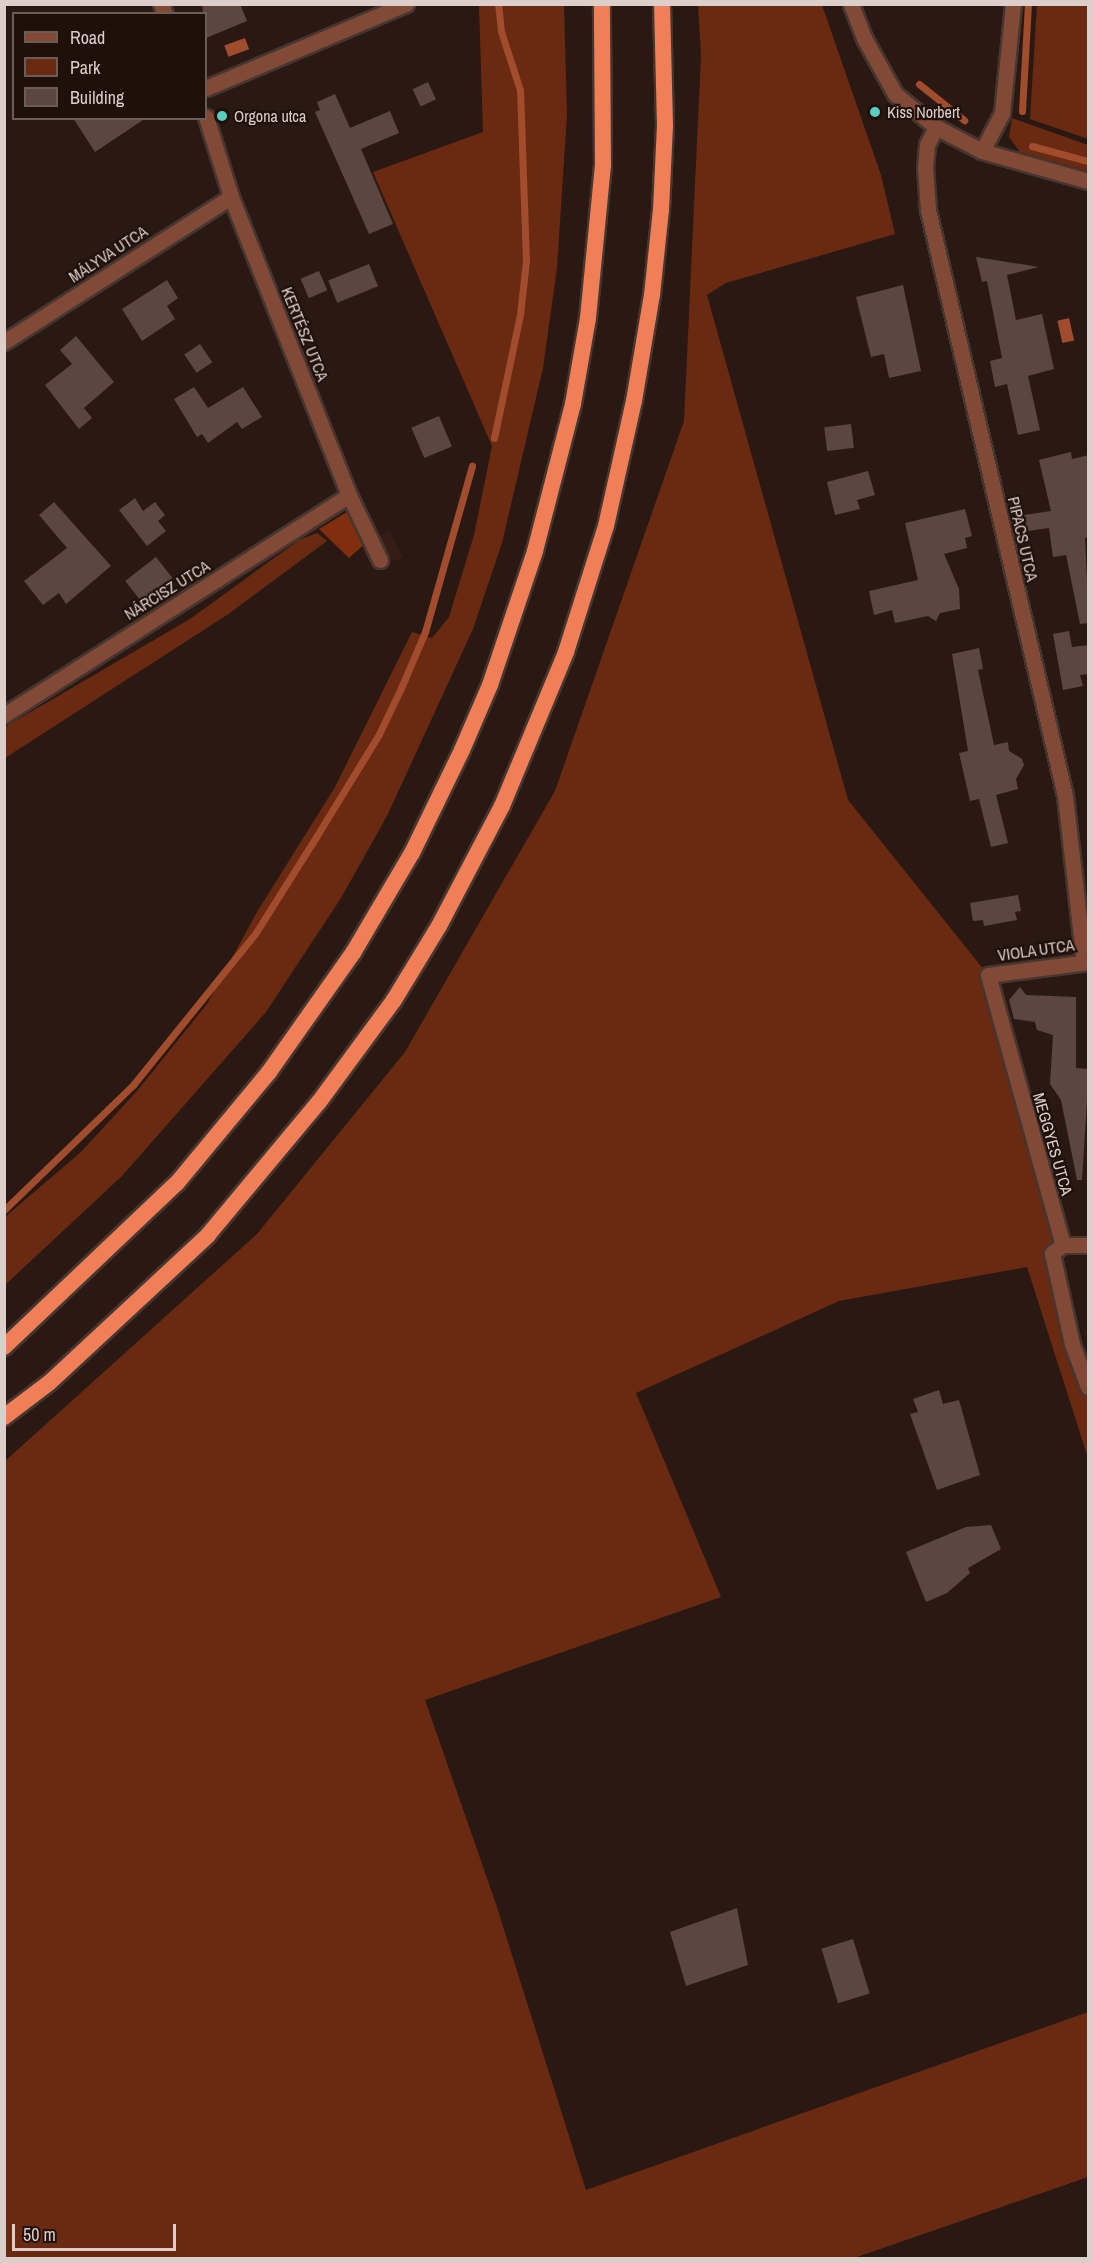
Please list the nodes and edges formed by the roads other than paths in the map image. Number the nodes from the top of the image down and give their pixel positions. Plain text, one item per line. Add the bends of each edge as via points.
1 (406, 4) edge
2 (602, 4) edge
3 (662, 4) edge
4 (851, 4) edge
5 (1013, 4) edge
6 (207, 88) edge
7 (207, 120) edge
8 (936, 128) junction
9 (982, 151) junction
10 (1089, 181) edge
11 (231, 197) junction
12 (4, 342) edge
13 (349, 495) junction
14 (380, 560) dead end
15 (4, 715) edge
16 (1086, 962) edge
17 (988, 975) joint
18 (1063, 1245) junction
19 (1089, 1245) edge
20 (4, 1347) edge
21 (1089, 1387) edge
22 (4, 1417) edge

1 - 6 street
2 - 20 highway via 603,165 588,318 573,404 535,551 490,685 462,750 412,853 353,953 269,1072 169,1191
3 - 22 highway via 661,210 652,295 634,400 606,526 566,652 502,806 439,927 394,1000 319,1102 208,1234 66,1367
4 - 8 street via 864,38 896,94
5 - 9 street via 1002,113
7 - 11 street, KERTÉSZ UTCA
8 - 9 street
8 - 16 street, PIPACS UTCA via 927,144 928,210 1065,796
9 - 10 street
11 - 12 street, MÁLYVA UTCA
11 - 13 street, KERTÉSZ UTCA
13 - 14 street, KERTÉSZ UTCA
13 - 15 street, NÁRCISZ UTCA
16 - 17 street, VIOLA UTCA
17 - 18 street, MEGGYES UTCA
18 - 19 street
18 - 21 street via 1052,1253 1072,1344

